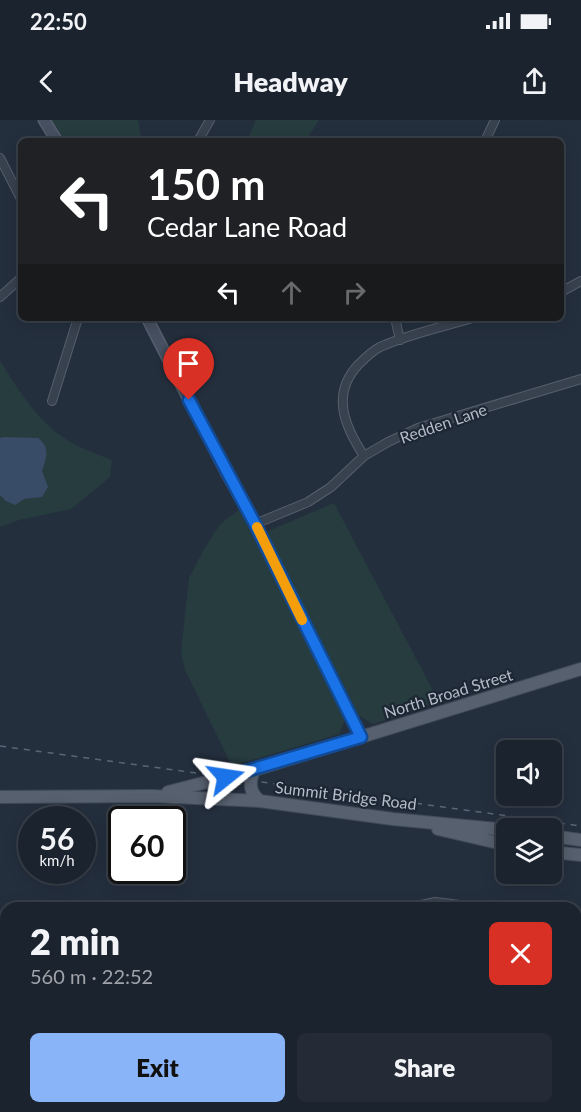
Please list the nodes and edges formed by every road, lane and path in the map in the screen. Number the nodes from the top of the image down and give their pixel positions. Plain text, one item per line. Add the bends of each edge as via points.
1 (44, 120) edge
2 (210, 120) edge
3 (495, 120) edge
4 (55, 138) edge
5 (200, 138) edge
6 (486, 138) edge
7 (0, 159) edge
8 (18, 193) edge
9 (18, 281) edge
10 (581, 281) edge
11 (564, 290) edge
12 (0, 297) edge
13 (77, 321) edge
14 (149, 321) edge
15 (396, 321) edge
16 (462, 321) edge
17 (400, 340) junction
18 (581, 379) edge
19 (52, 401) dead end
20 (364, 456) junction
21 (255, 524) junction
22 (581, 669) edge
23 (361, 737) junction
24 (250, 771) junction
25 (152, 796) junction
26 (0, 797) edge
27 (245, 800) junction
28 (260, 801) junction
29 (393, 819) junction
30 (496, 829) edge
31 (562, 837) edge
32 (581, 840) edge
33 (496, 842) edge
34 (562, 853) edge
35 (581, 855) edge

1 - 4 street
2 - 5 street
3 - 6 street
7 - 8 street
9 - 12 street
10 - 11 street
13 - 19 street
14 - 21 street
15 - 17 street
16 - 17 street
17 - 20 street via 378,348 355,368 346,383 342,402 345,420
18 - 20 street, Redden Lane via 417,428
20 - 21 street, Redden Lane via 331,487 308,502
21 - 23 street
22 - 23 main road, North Broad Street
23 - 24 main road, North Broad Street
24 - 25 main road, North Broad Street
24 - 27 main road via 244,786
24 - 28 main road via 250,788
25 - 26 main road, Summit Bridge Road
25 - 27 main road, Summit Bridge Road
27 - 28 main road, Summit Bridge Road
28 - 29 main road, Summit Bridge Road
29 - 30 main road, Summit Bridge Road
29 - 33 main road
31 - 32 main road
34 - 35 main road

